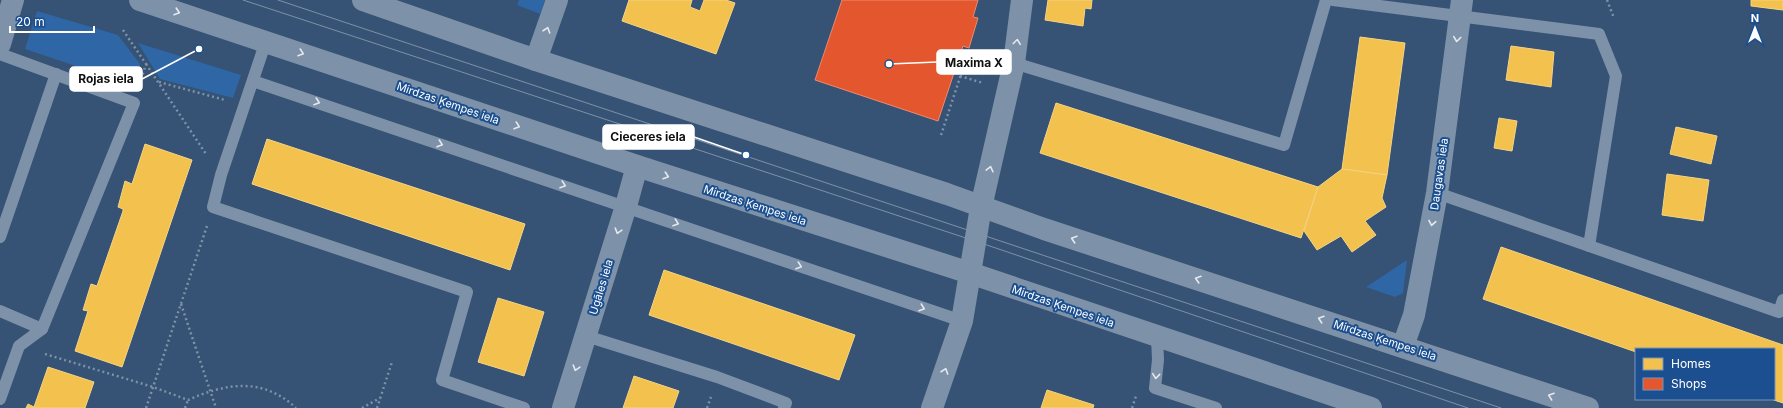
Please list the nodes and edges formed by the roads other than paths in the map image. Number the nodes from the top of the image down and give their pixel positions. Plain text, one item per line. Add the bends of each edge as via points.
1 (13, 0) edge
2 (140, 0) edge
3 (363, 0) edge
4 (557, 0) edge
5 (1022, 0) edge
6 (1326, 0) edge
7 (1333, 0) edge
8 (1461, 8) edge
9 (266, 42) junction
10 (0, 44) edge
11 (0, 54) edge
12 (536, 60) junction
13 (1014, 63) junction
14 (56, 74) junction
15 (253, 81) junction
16 (637, 166) junction
17 (1437, 193) junction
18 (626, 206) junction
19 (981, 207) junction
20 (0, 237) edge
21 (1588, 246) junction
22 (970, 273) junction
23 (1783, 300) edge
24 (0, 311) edge
25 (962, 321) junction
26 (42, 329) junction
27 (586, 336) junction
28 (1157, 337) junction
29 (1403, 346) junction
30 (0, 399) edge
31 (504, 405) edge
32 (524, 408) edge
33 (564, 408) edge
34 (784, 408) edge
35 (932, 408) edge
36 (1216, 408) edge
37 (1370, 408) edge
38 (1588, 408) edge

1 - 10 street
2 -> 9 street, Mirdzas Ķempes iela
3 - 12 street, Mirdzas Ķempes iela
12 -> 4 street
13 -> 5 street
6 - 13 lane via 1284,145
7 - 8 lane
8 -> 17 street, Daugavas iela
8 - 21 lane via 1599,34 1616,76
9 - 15 lane
9 -> 16 street, Mirdzas Ķempes iela
11 - 14 lane
12 - 19 street, Mirdzas Ķempes iela
19 -> 13 street
14 - 20 lane
14 - 26 lane via 134,102
15 -> 18 lane
15 - 31 lane via 221,175 213,207 467,292 442,380
16 - 18 street, Ugāles iela
16 -> 22 street, Mirdzas Ķempes iela
17 - 21 lane
17 -> 29 street, Daugavas iela via 1414,315
18 -> 25 lane
18 -> 27 street, Ugāles iela
19 - 22 street
29 -> 19 street, Mirdzas Ķempes iela
21 - 23 lane via 1779,312
22 - 25 street
22 - 28 street, Mirdzas Ķempes iela
24 - 26 lane
35 -> 25 street
26 - 30 lane via 19,346
27 -> 33 street, Ugāles iela
27 - 34 lane via 786,402
28 -> 36 lane via 1155,388
28 - 37 street, Mirdzas Ķempes iela
38 -> 29 street, Mirdzas Ķempes iela
31 - 32 lane

